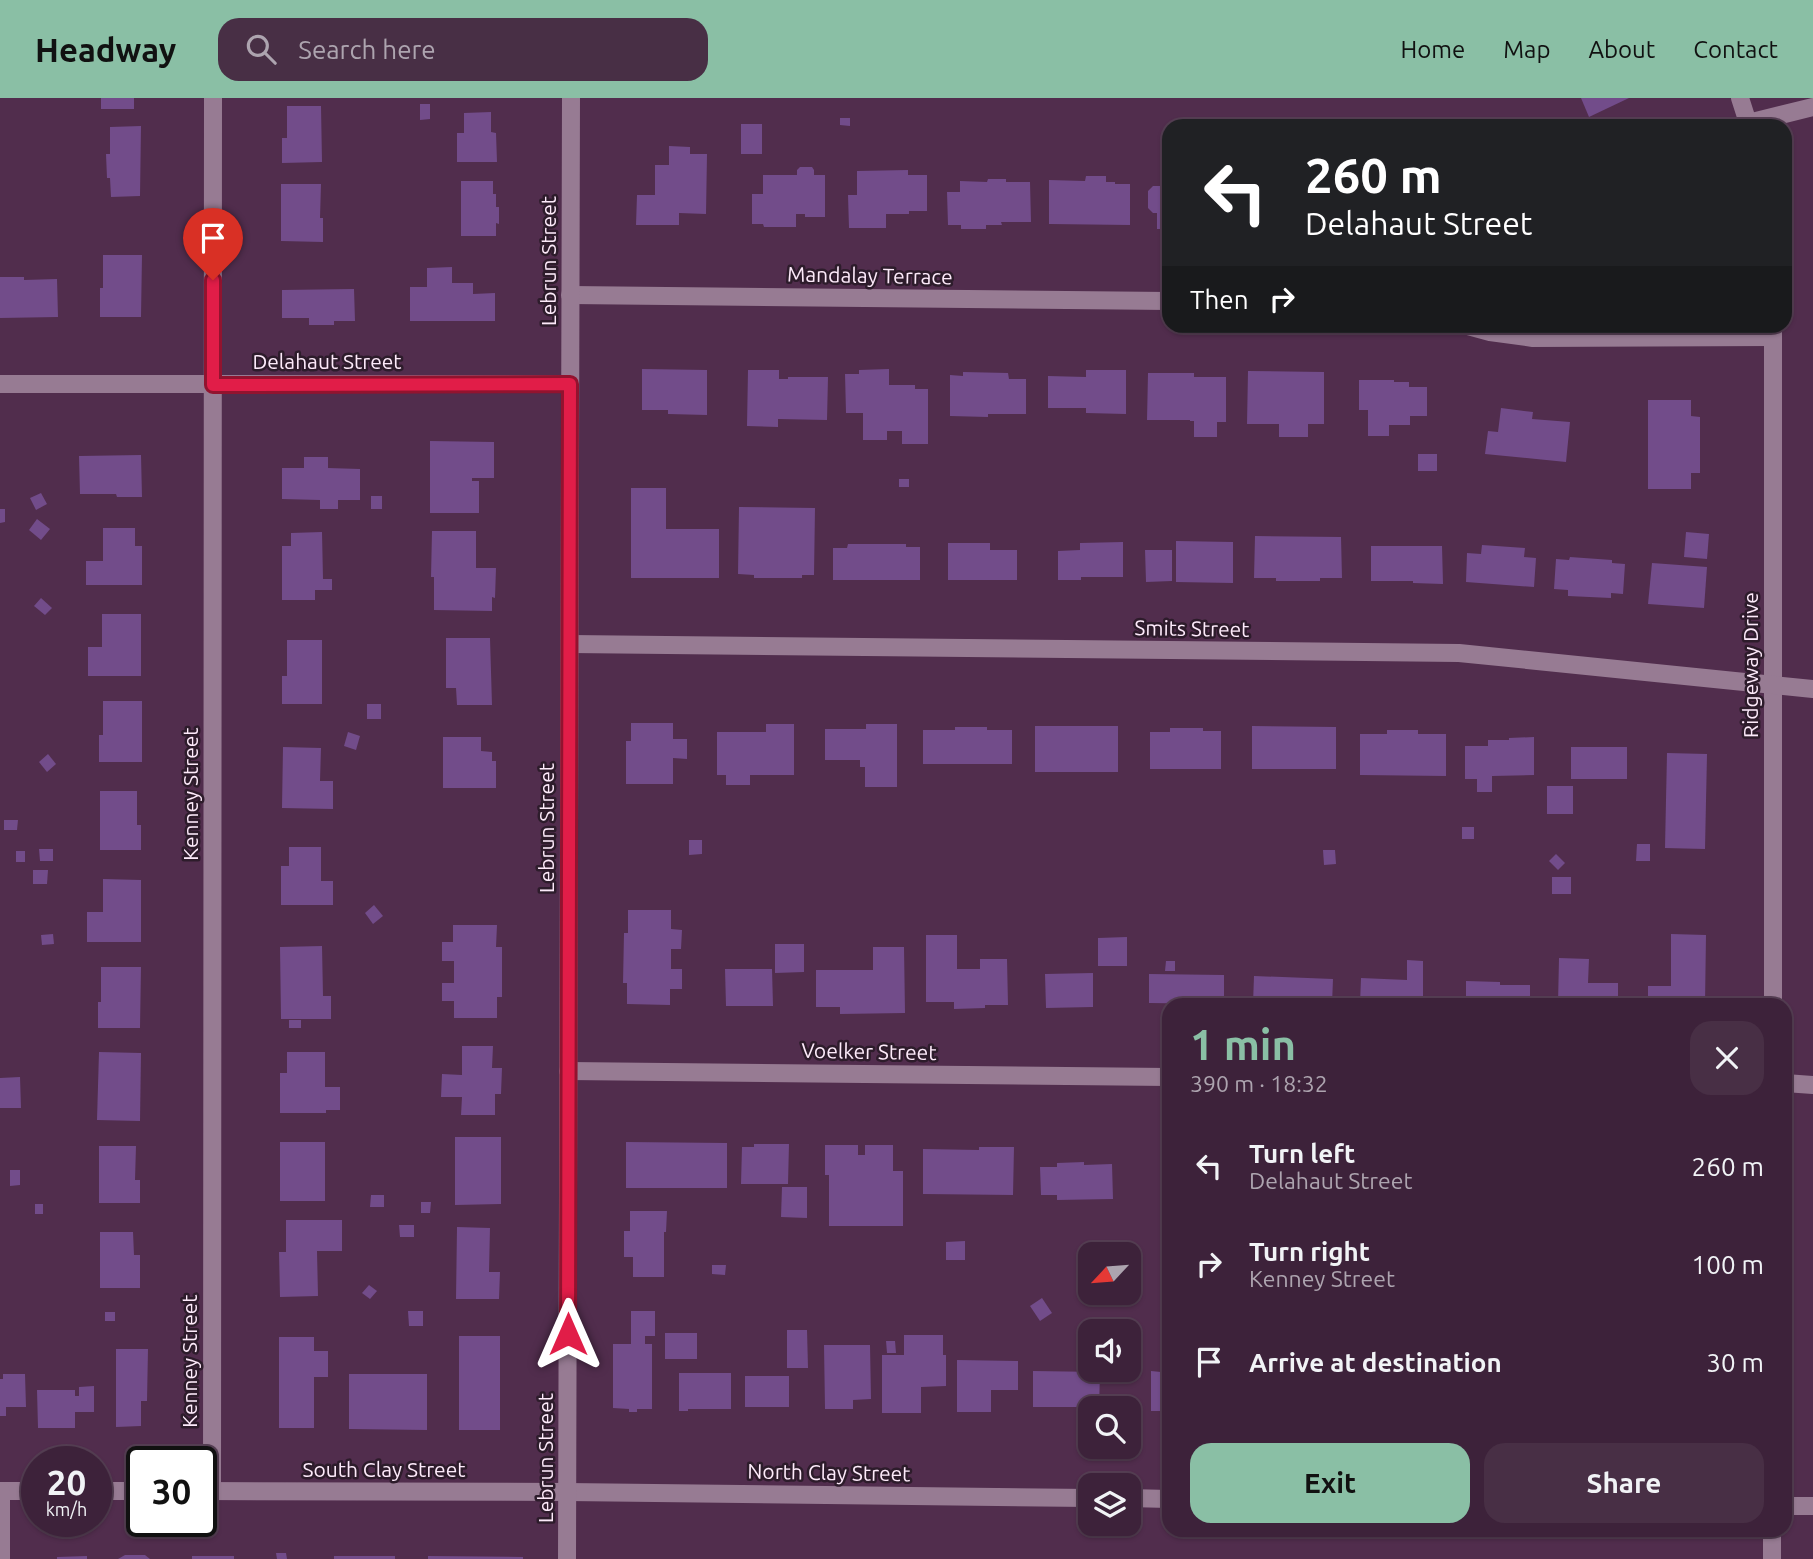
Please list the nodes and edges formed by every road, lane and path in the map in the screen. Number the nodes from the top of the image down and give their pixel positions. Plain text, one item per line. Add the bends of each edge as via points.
1 (213, 98) edge
2 (570, 98) edge
3 (1740, 98) edge
4 (1813, 107) edge
5 (1747, 119) edge
6 (1770, 119) edge
7 (570, 295) junction
8 (1162, 301) edge
9 (1497, 333) edge
10 (1704, 333) edge
11 (1773, 333) edge
12 (0, 384) edge
13 (570, 384) junction
14 (213, 385) junction
15 (569, 645) junction
16 (1773, 685) junction
17 (1813, 689) edge
18 (1773, 998) edge
19 (568, 1071) junction
20 (1162, 1077) edge
21 (1792, 1084) edge
22 (1813, 1085) edge
23 (207, 1446) edge
24 (0, 1490) edge
25 (21, 1490) edge
26 (217, 1490) edge
27 (567, 1492) junction
28 (1078, 1498) edge
29 (1141, 1498) edge
30 (1162, 1499) edge
31 (1792, 1506) edge
32 (1813, 1506) edge
33 (1772, 1537) edge
34 (1, 1559) edge
35 (567, 1559) edge
36 (1772, 1559) edge

1 - 14 street, Kenney Street
2 - 7 street, Lebrun Street
3 - 5 street
4 - 6 street
7 - 8 street, Mandalay Terrace
7 - 13 street, Lebrun Street
9 - 10 street via 1533,338
11 - 16 street, Ridgeway Drive
12 - 14 street, Delahaut Street
13 - 14 street, Delahaut Street
13 - 15 street, Lebrun Street
14 - 23 street, Kenney Street
15 - 16 street, Smits Street via 1459,653
15 - 19 street, Lebrun Street
16 - 17 street, Smits Street
16 - 18 street, Ridgeway Drive
19 - 20 street, Voelker Street
19 - 27 street, Lebrun Street
21 - 22 street
24 - 25 street
24 - 34 street
26 - 27 street, South Clay Street
27 - 28 street, North Clay Street
27 - 35 street, Lebrun Street
29 - 30 street
31 - 32 street
33 - 36 street

